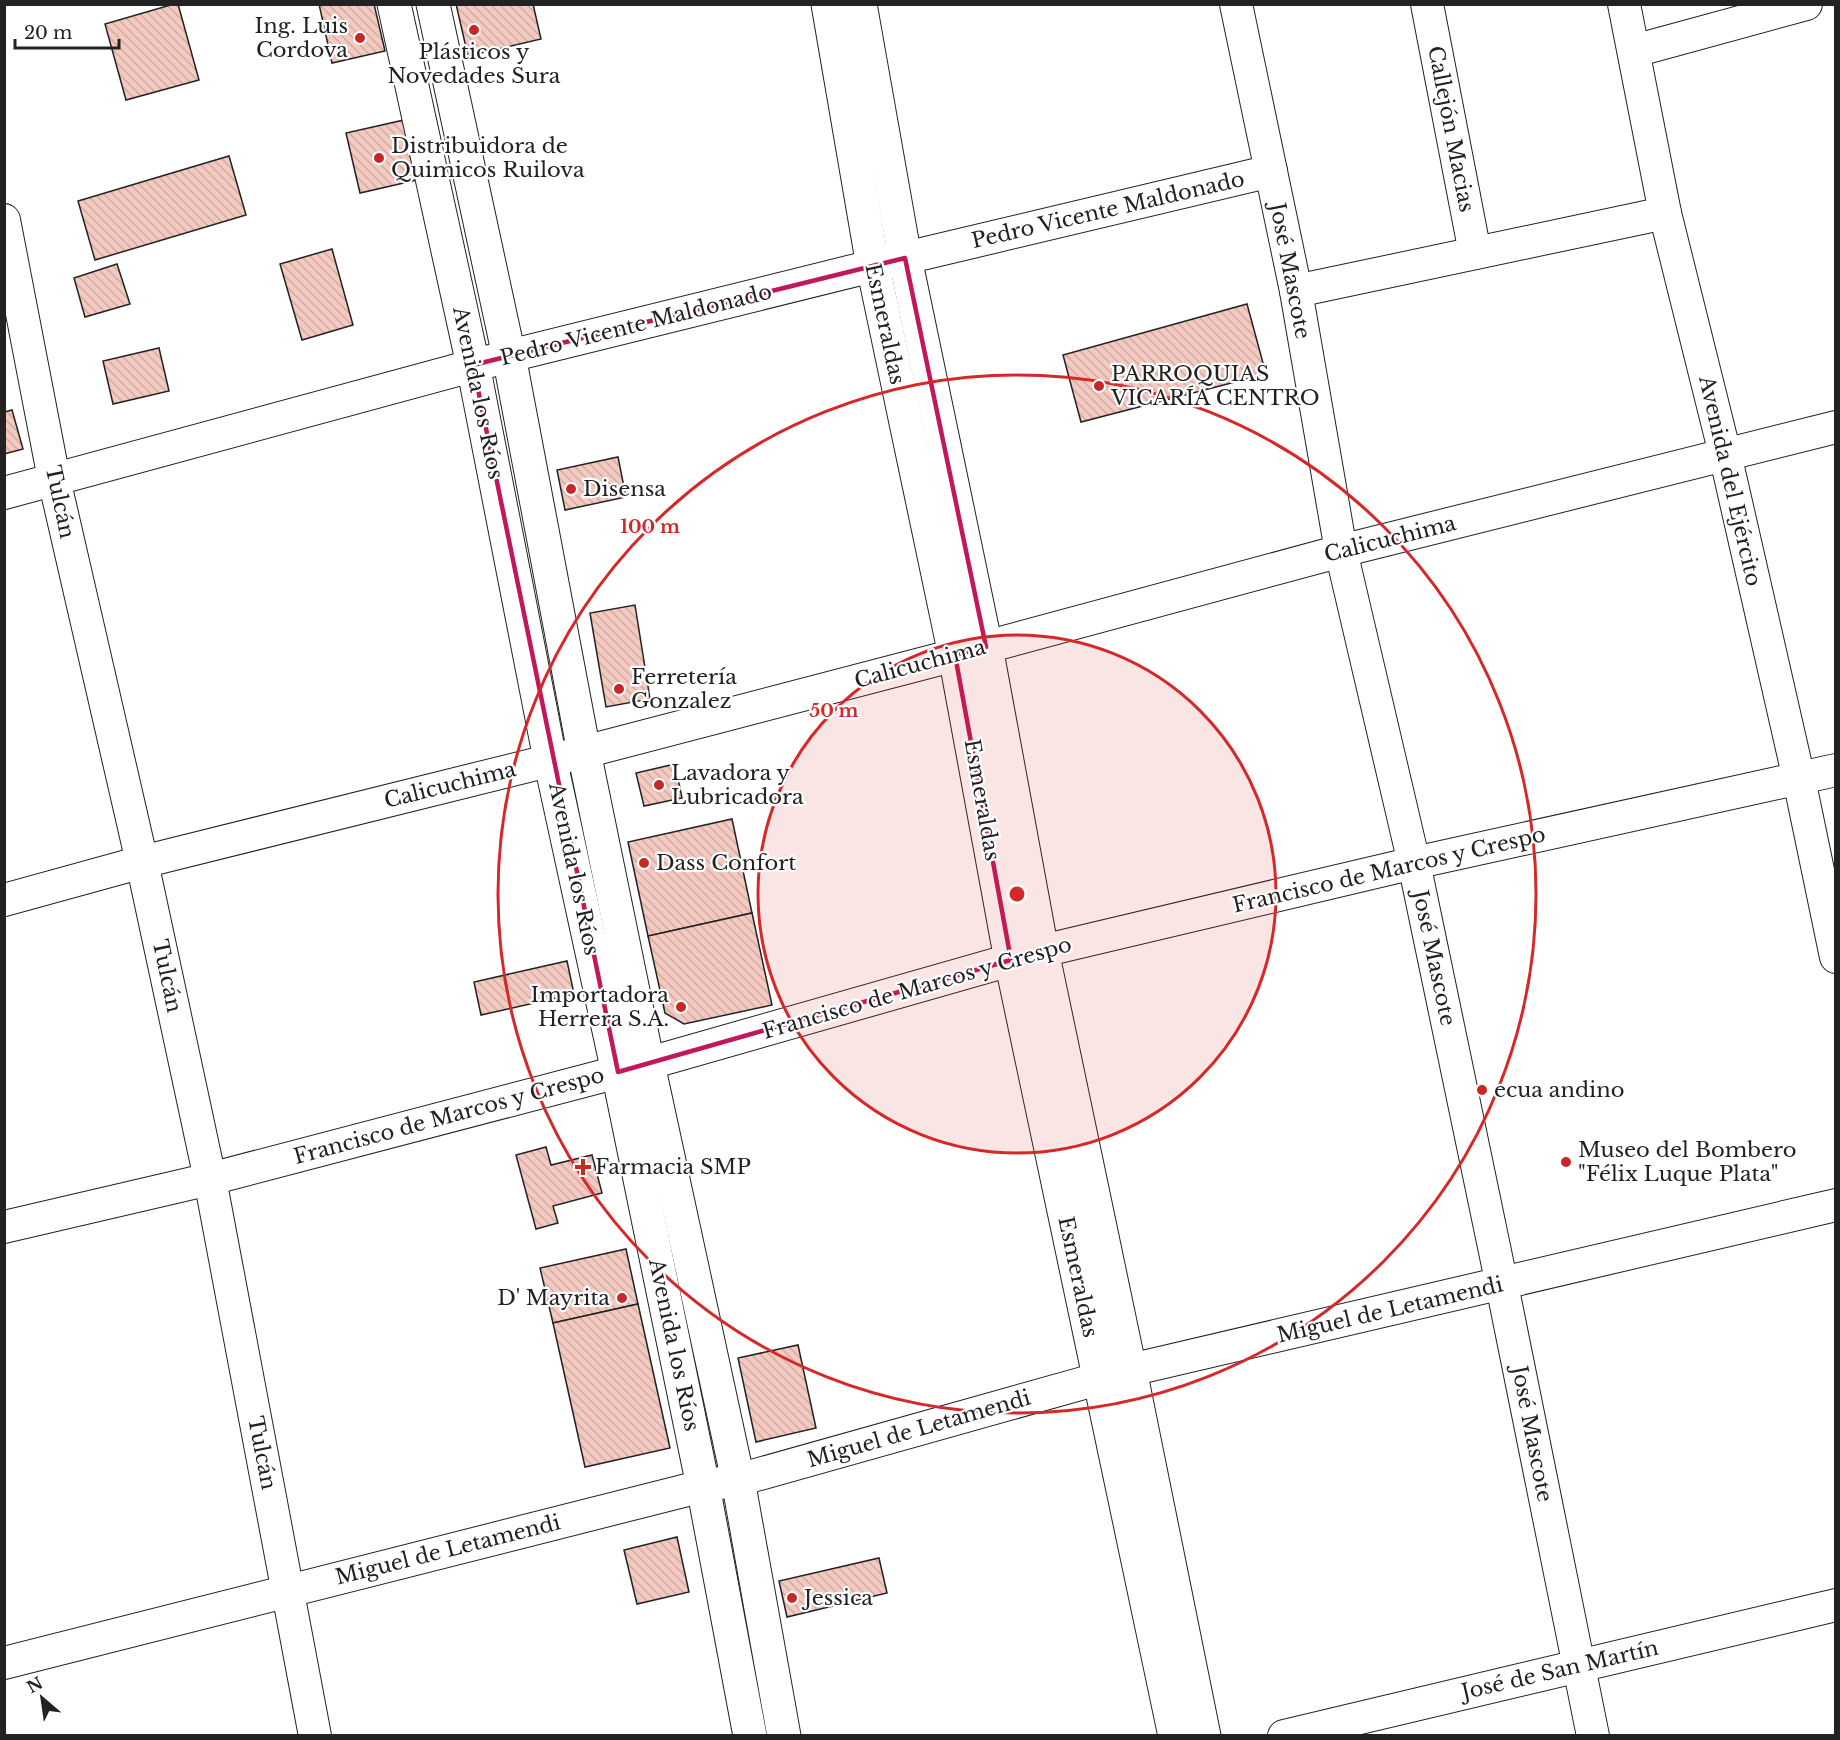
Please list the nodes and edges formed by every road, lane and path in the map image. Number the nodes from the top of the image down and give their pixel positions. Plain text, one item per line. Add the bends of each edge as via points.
1 (394, 4) edge
2 (433, 4) edge
3 (828, 4) edge
4 (860, 4) edge
5 (1236, 4) edge
6 (1427, 4) edge
7 (1624, 4) edge
8 (1806, 4) edge
9 (1634, 51) junction
10 (1271, 171) junction
11 (1665, 213) junction
12 (4, 219) edge
13 (1475, 253) junction
14 (905, 258) junction
15 (873, 266) junction
16 (1296, 291) junction
17 (509, 356) junction
18 (473, 365) junction
19 (1836, 427) edge
20 (1725, 454) junction
21 (54, 479) junction
22 (4, 492) edge
23 (1341, 551) junction
24 (986, 647) junction
25 (955, 655) junction
26 (584, 752) junction
27 (550, 759) junction
28 (1836, 770) edge
29 (1799, 779) junction
30 (142, 862) junction
31 (1414, 863) junction
32 (4, 900) edge
33 (1042, 951) junction
34 (1836, 957) edge
35 (1011, 960) junction
36 (633, 1068) junction
37 (210, 1179) junction
38 (1836, 1205) edge
39 (4, 1227) edge
40 (1503, 1285) junction
41 (1130, 1370) junction
42 (1099, 1378) junction
43 (738, 1479) junction
44 (703, 1486) junction
45 (288, 1590) junction
46 (1836, 1605) edge
47 (4, 1663) edge
48 (1579, 1666) junction
49 (315, 1736) edge
50 (750, 1736) edge
51 (784, 1736) edge
52 (1175, 1736) edge
53 (1204, 1736) edge
54 (1284, 1736) edge
55 (1593, 1736) edge

1 - 18 main road, Avenida los Ríos
2 - 17 main road, Avenida los Ríos
3 - 15 main road, Esmeraldas
4 - 14 main road, Esmeraldas
5 - 10 street, José Mascote
6 - 13 street, Callejón Macias
7 - 9 street, Avenida del Ejército
8 - 9 street
9 - 11 street, Avenida del Ejército
10 - 14 street, Pedro Vicente Maldonado
10 - 16 street, José Mascote
11 - 13 street
11 - 20 street, Avenida del Ejército
12 - 21 street, Tulcán
13 - 16 street
14 - 15 street, Pedro Vicente Maldonado
14 - 24 main road, Esmeraldas
15 - 17 street, Pedro Vicente Maldonado
15 - 25 main road, Esmeraldas
16 - 23 street, José Mascote
17 - 18 street, Pedro Vicente Maldonado
17 - 26 main road, Avenida los Ríos
18 - 21 street, Pedro Vicente Maldonado
18 - 27 main road, Avenida los Ríos
19 - 20 street, Calicuchima
20 - 23 street, Calicuchima
20 - 29 street, Avenida del Ejército
21 - 22 street, Pedro Vicente Maldonado
21 - 30 street, Tulcán
23 - 24 street, Calicuchima
23 - 31 street, José Mascote
24 - 25 street, Calicuchima
24 - 33 main road, Esmeraldas
25 - 26 street, Calicuchima
25 - 35 main road, Esmeraldas
26 - 27 street, Calicuchima
26 - 36 main road, Avenida los Ríos
27 - 30 street, Calicuchima
27 - 36 main road, Avenida los Ríos
28 - 29 street, Francisco de Marcos y Crespo
29 - 31 street, Francisco de Marcos y Crespo
29 - 34 street, Avenida del Ejército
30 - 32 street, Calicuchima
30 - 37 street, Tulcán
31 - 33 street, Francisco de Marcos y Crespo
31 - 40 street, José Mascote
33 - 35 street, Francisco de Marcos y Crespo
33 - 41 main road, Esmeraldas
35 - 36 street, Francisco de Marcos y Crespo
35 - 42 main road, Esmeraldas
36 - 37 street, Francisco de Marcos y Crespo
36 - 43 main road, Avenida los Ríos
36 - 44 main road, Avenida los Ríos
37 - 39 street, Francisco de Marcos y Crespo
37 - 45 street, Tulcán
38 - 40 street, Miguel de Letamendi
40 - 41 street, Miguel de Letamendi
40 - 48 street, José Mascote
41 - 42 street, Miguel de Letamendi
41 - 53 main road, Esmeraldas
42 - 43 street, Miguel de Letamendi
42 - 52 main road, Esmeraldas
43 - 44 street, Miguel de Letamendi
43 - 51 main road, Avenida los Ríos
44 - 45 street, Miguel de Letamendi
44 - 50 main road, Avenida los Ríos
45 - 47 street, Miguel de Letamendi
45 - 49 street, Tulcán
46 - 48 street, José de San Martín
48 - 54 street, José de San Martín
48 - 55 street, José Mascote

